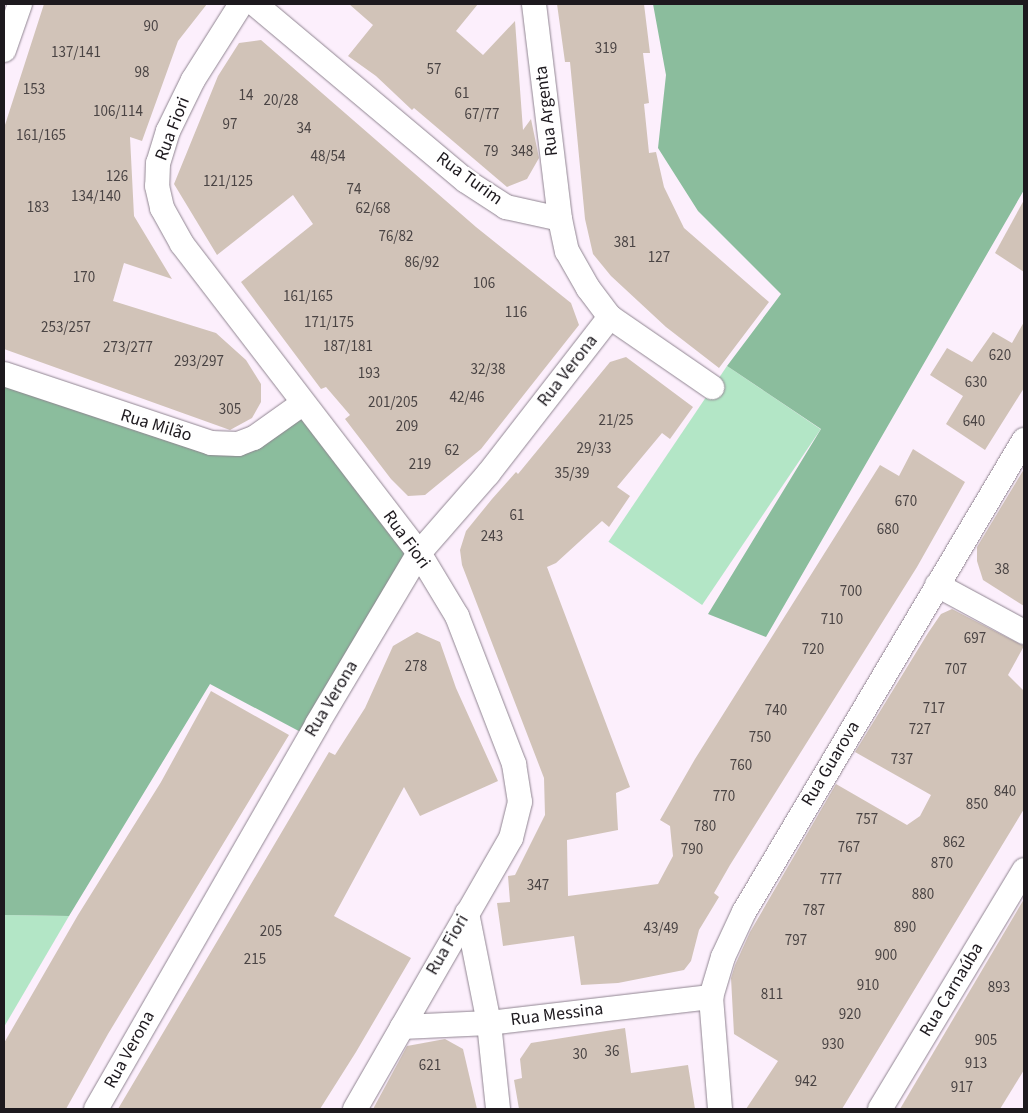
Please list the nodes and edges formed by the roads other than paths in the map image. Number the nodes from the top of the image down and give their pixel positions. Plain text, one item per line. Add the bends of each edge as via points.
1 (20, 4) edge
2 (241, 4) edge
3 (255, 4) edge
4 (534, 4) edge
5 (4, 50) edge
6 (560, 219) junction
7 (610, 317) junction
8 (4, 374) edge
9 (712, 388) dead end
10 (302, 404) junction
11 (1024, 440) edge
12 (419, 553) junction
13 (937, 585) junction
14 (1024, 632) edge
15 (1024, 870) edge
16 (467, 913) junction
17 (711, 997) junction
18 (489, 1023) junction
19 (402, 1027) junction
20 (96, 1109) edge
21 (355, 1109) edge
22 (498, 1109) edge
23 (720, 1109) edge
24 (880, 1109) edge

1 - 5 street
2 - 10 street, Rua Fiori via 193,80 168,131 158,164 157,186 162,208 182,244
3 - 6 street, Rua Turim via 466,181 506,207
4 - 6 street, Rua Argenta
6 - 7 street via 568,251 588,288
7 - 9 street
7 - 12 street, Rua Verona via 488,474
8 - 10 street, Rua Milão via 211,443 238,444 254,438
10 - 12 street, Rua Fiori
11 - 13 street, Rua Guarova
12 - 16 street, Rua Fiori via 456,616 514,764 520,802 511,838
12 - 20 street, Rua Verona
13 - 14 street
13 - 17 street, Rua Guarova via 744,912 723,957
15 - 24 street, Rua Carnaúba
16 - 18 street
16 - 19 street, Rua Fiori
17 - 18 street, Rua Messina
17 - 23 street, Rua Guarova
18 - 19 street, Rua Messina
18 - 22 street
19 - 21 street, Rua Fiori

